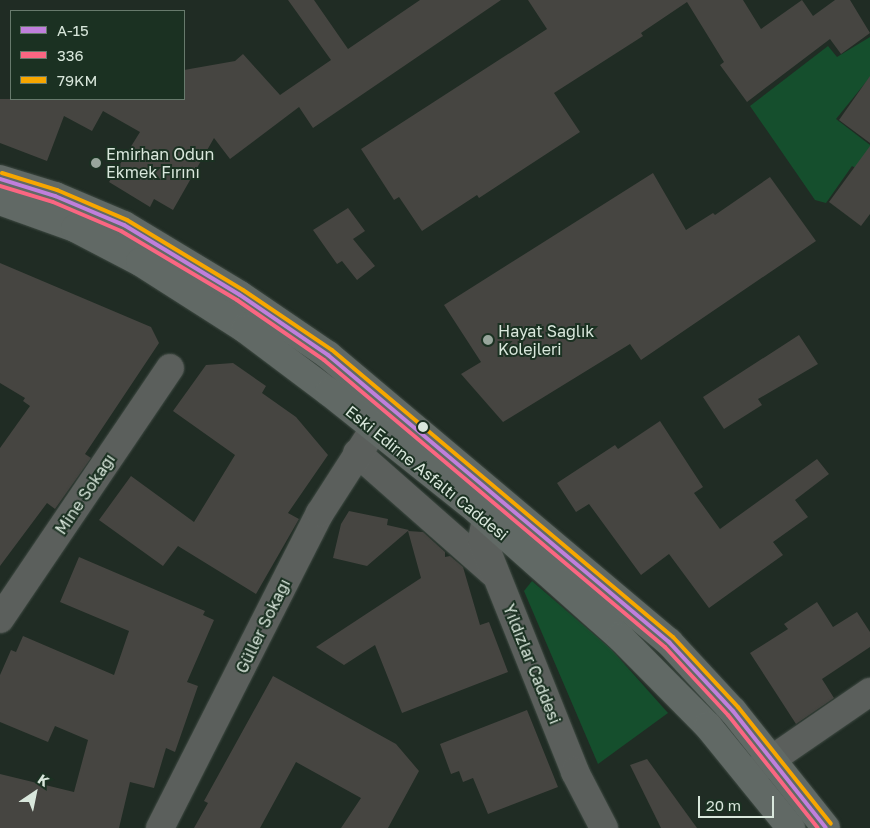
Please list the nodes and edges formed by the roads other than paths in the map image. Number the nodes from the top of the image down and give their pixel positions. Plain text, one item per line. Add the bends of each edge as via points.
1 (1, 197) edge
2 (170, 368) dead end
3 (392, 409) junction
4 (374, 429) junction
5 (357, 453) junction
6 (494, 510) junction
7 (497, 576) junction
8 (0, 619) edge
9 (870, 692) edge
10 (770, 759) junction
11 (749, 775) junction
12 (160, 828) edge
13 (604, 828) edge
14 (791, 828) edge
15 (826, 828) edge

1 - 3 main road, Eski Edirne Asfaltı Caddesi via 55,196 124,225 297,332
1 - 4 main road, Eski Edirne Asfaltı Caddesi via 75,228 140,262 244,329
2 - 8 street, Mine Sokağı
3 - 4 main road
3 - 6 main road, Eski Edirne Asfaltı Caddesi
4 - 5 street, Güller Sokağı
4 - 6 main road, Eski Edirne Asfaltı Caddesi
5 - 7 street
5 - 12 street, Güller Sokağı via 320,513
6 - 7 street, Yıldızlar Caddesi via 482,539
6 - 10 main road, Eski Edirne Asfaltı Caddesi via 669,642 733,711
6 - 11 main road, Eski Edirne Asfaltı Caddesi via 702,720
7 - 13 street, Yıldızlar Caddesi via 575,772
9 - 10 street
10 - 11 street
10 - 15 main road, Eski Edirne Asfaltı Caddesi
11 - 14 main road, Eski Edirne Asfaltı Caddesi

